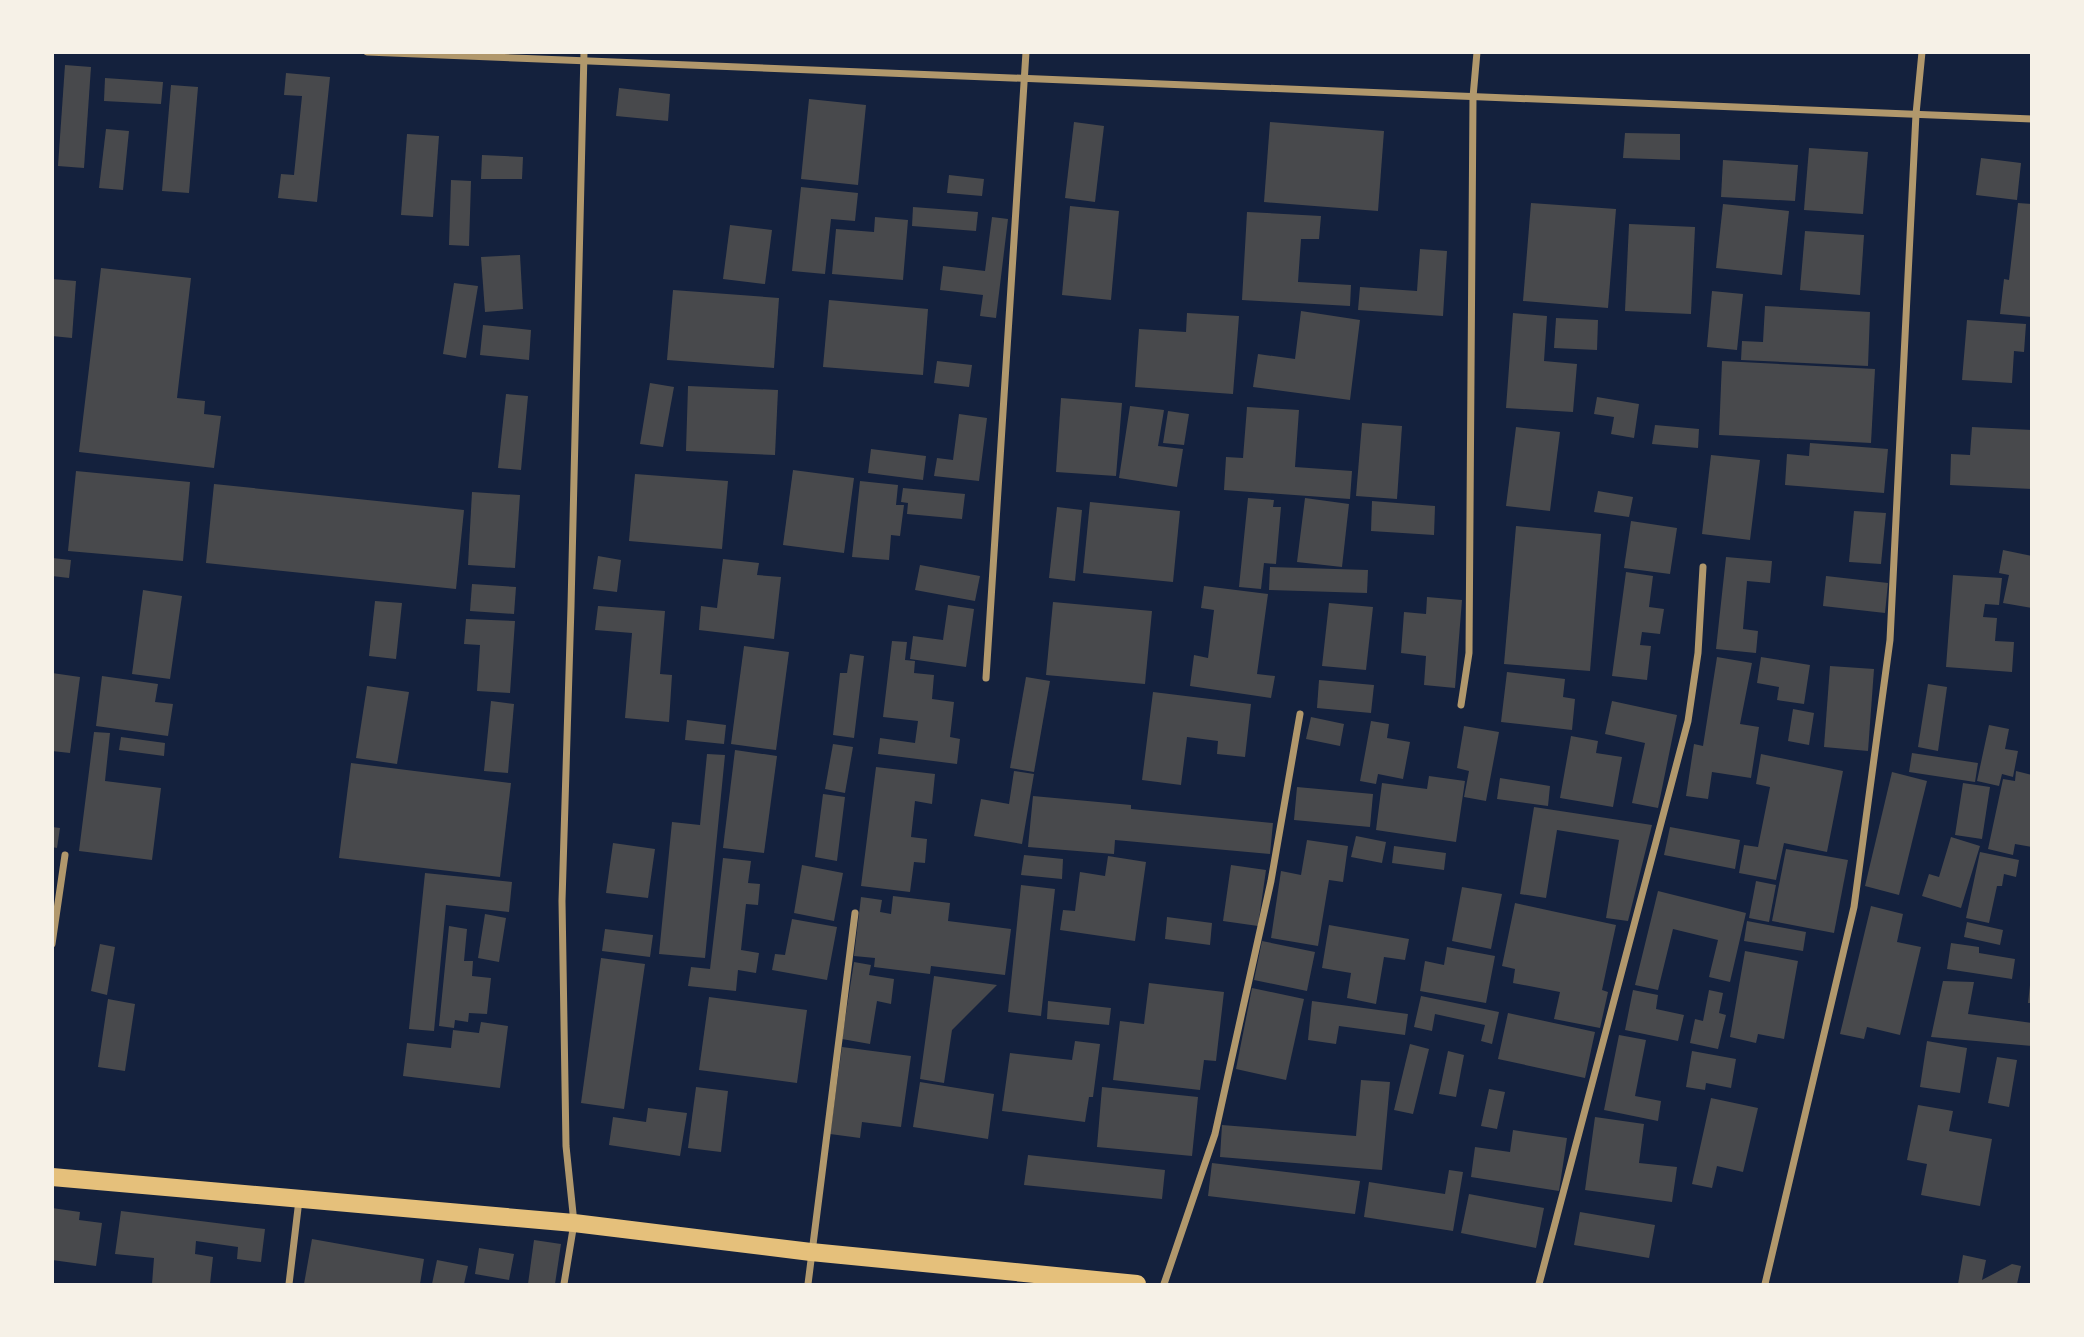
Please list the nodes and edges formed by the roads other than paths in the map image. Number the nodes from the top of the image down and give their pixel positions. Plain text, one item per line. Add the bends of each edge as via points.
1 (367, 52) edge
2 (1026, 52) edge
3 (1477, 52) edge
4 (1922, 52) edge
5 (584, 57) edge
6 (1025, 79) junction
7 (1473, 97) junction
8 (1916, 114) junction
9 (2032, 118) edge
10 (1703, 568) dead end
11 (986, 678) dead end
12 (1461, 705) dead end
13 (1300, 714) dead end
14 (65, 855) dead end
15 (855, 913) dead end
16 (52, 944) edge
17 (52, 1177) edge
18 (299, 1199) junction
19 (574, 1223) junction
20 (811, 1252) junction
21 (289, 1284) edge
22 (564, 1284) edge
23 (808, 1284) edge
24 (1137, 1284) edge
25 (1164, 1284) edge
26 (1539, 1284) edge
27 (1765, 1284) edge

1 - 5 street
2 - 6 street
3 - 7 street
4 - 8 street
5 - 6 street
5 - 19 street via 562,901 566,1146
6 - 7 street
6 - 11 street
7 - 8 street
7 - 12 street via 1469,653
8 - 9 street
8 - 27 street via 1890,640 1854,907
10 - 26 street via 1688,721
13 - 25 street via 1271,881 1215,1134
14 - 16 street
15 - 20 street
17 - 18 main road
18 - 19 main road
18 - 21 street
19 - 20 main road
19 - 22 street
20 - 23 street
20 - 24 main road

